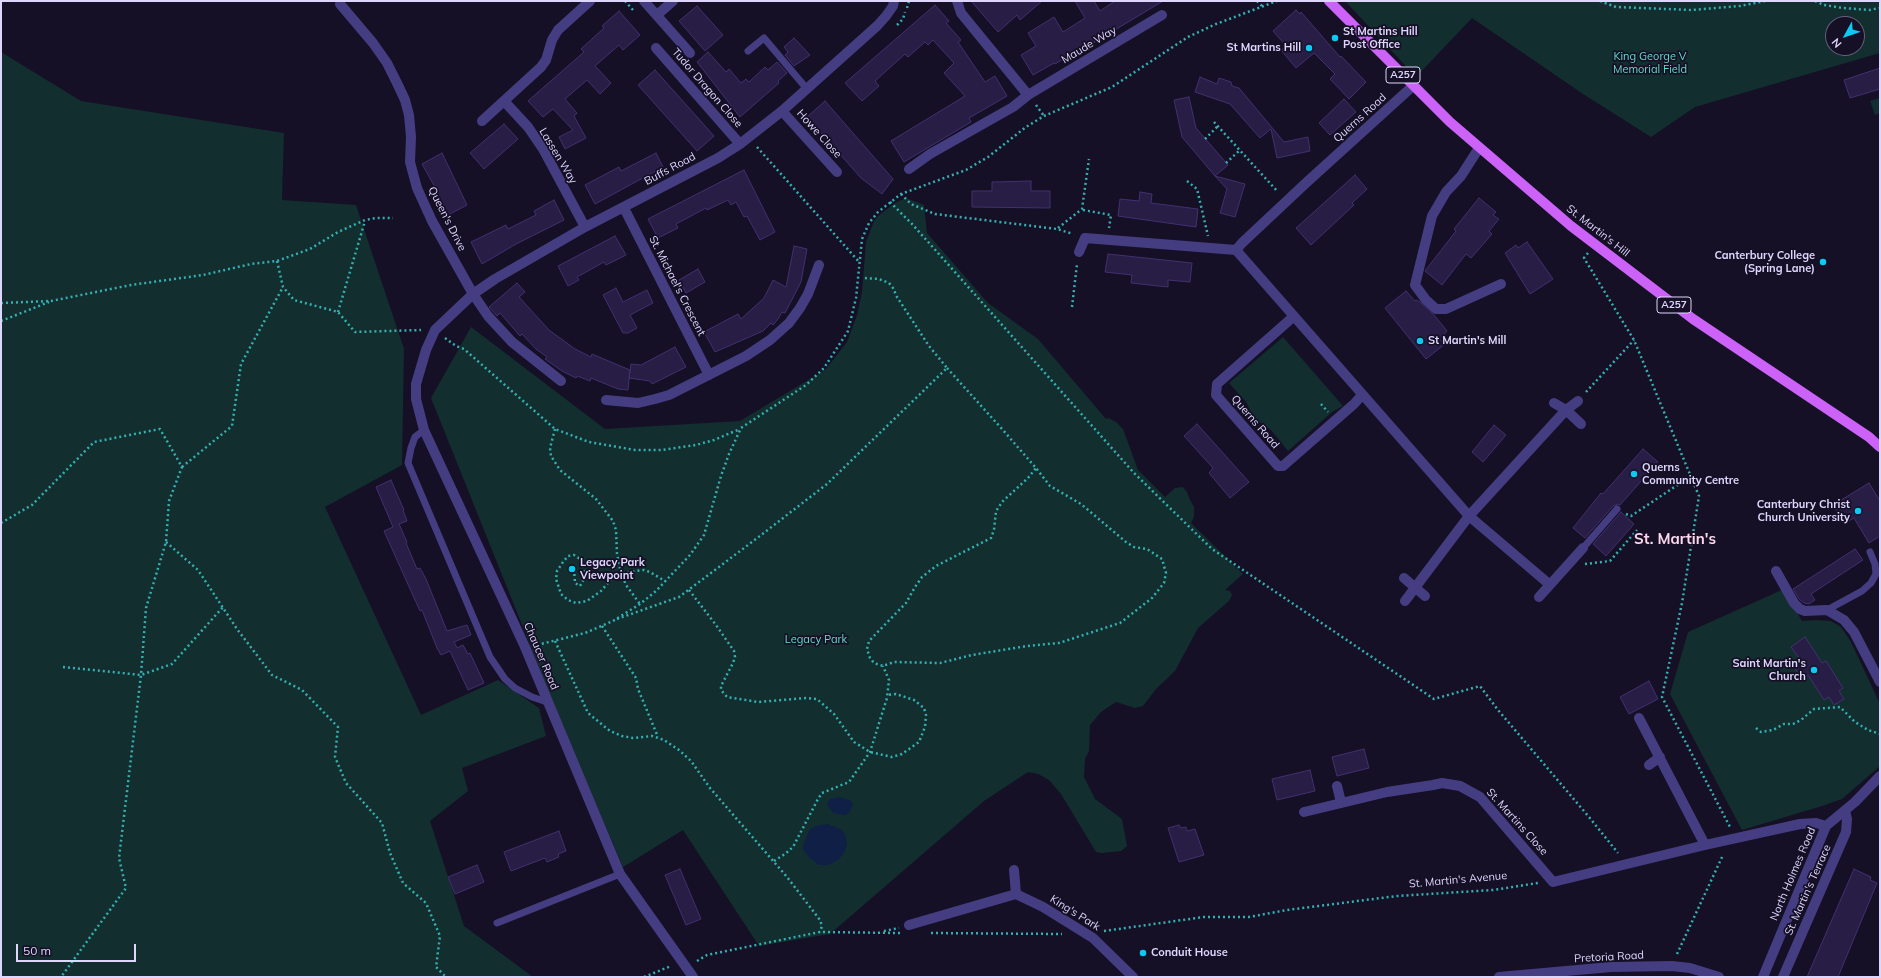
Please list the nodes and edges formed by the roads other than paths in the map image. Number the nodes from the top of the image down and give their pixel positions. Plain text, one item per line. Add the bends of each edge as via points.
1 (590, 1) edge
2 (644, 1) edge
3 (673, 1) edge
4 (894, 1) edge
5 (957, 1) edge
6 (1329, 1) edge
7 (340, 4) dead end
8 (657, 15) junction
9 (1162, 15) dead end
10 (656, 48) dead end
11 (748, 51) dead end
12 (690, 53) dead end
13 (1414, 85) junction
14 (806, 89) junction
15 (1028, 95) junction
16 (504, 101) junction
17 (782, 111) junction
18 (482, 121) dead end
19 (740, 144) junction
20 (1479, 148) junction
21 (909, 169) dead end
22 (837, 172) dead end
23 (624, 208) junction
24 (585, 227) junction
25 (1236, 250) junction
26 (1079, 252) road end
27 (819, 265) dead end
28 (1501, 284) dead end
29 (473, 294) junction
30 (1293, 317) junction
31 (435, 330) joint
32 (709, 375) junction
33 (561, 381) dead end
34 (1362, 395) junction
35 (606, 400) dead end
36 (1578, 401) road end
37 (1554, 403) dead end
38 (1566, 410) junction
39 (1581, 424) dead end
40 (424, 430) junction
41 (1880, 447) edge
42 (1617, 509) road end
43 (1469, 516) junction
44 (1583, 548) joint
45 (1870, 552) dead end
46 (1776, 571) dead end
47 (1404, 578) dead end
48 (1549, 584) junction
49 (1416, 588) junction
50 (1425, 596) dead end
51 (1539, 597) dead end
52 (1405, 601) dead end
53 (1827, 610) junction
54 (1880, 682) edge
55 (547, 702) junction
56 (1639, 718) dead end
57 (1660, 757) junction
58 (1649, 765) dead end
59 (1880, 776) edge
60 (1336, 786) dead end
61 (1340, 802) junction
62 (1845, 810) junction
63 (1304, 812) dead end
64 (1826, 826) junction
65 (1706, 844) junction
66 (1014, 870) dead end
67 (620, 874) junction
68 (1016, 894) junction
69 (497, 923) dead end
70 (906, 929) road end
71 (693, 977) edge
72 (1133, 977) edge
73 (1499, 977) edge
74 (1719, 977) edge
75 (1763, 977) edge
76 (1783, 977) edge

1 - 16 street via 558,30 541,68
2 - 8 street
3 - 8 street
4 - 14 street, Buffs Road via 877,26
5 - 15 street via 961,13
6 - 13 main road, St. Martin's Hill / A257
7 - 29 street, Queen's Drive via 387,63 405,100 411,137 410,162 417,188 432,221
8 - 12 street
9 - 15 street, Maude Way
10 - 19 street, Tudor Dragon Close
11 - 14 lane via 764,38
13 - 20 main road, St. Martin's Hill / A257
13 - 25 street, Querns Road
14 - 17 street, Buffs Road
15 - 21 street, Maude Way via 1013,107 930,154
16 - 18 street
16 - 24 street, Lassen Way via 543,149
17 - 19 street, Buffs Road
17 - 22 street, Howe Close
19 - 23 street, Buffs Road
20 - 28 street via 1461,176 1446,192 1432,216 1415,285 1436,309 1446,309
20 - 41 main road, St. Martin's Hill / A257 via 1571,226 1693,319 1869,437
23 - 24 street, Buffs Road
23 - 32 street, St. Michael's Crescent
24 - 29 street, Buffs Road
25 - 26 street via 1085,238
25 - 30 street
27 - 32 street via 808,294 789,323 746,356
29 - 31 street, Buffs Road
29 - 33 street, Queen's Drive via 488,316 512,342
30 - 34 street
30 - 34 street, Querns Road via 1217,384 1216,395 1278,466 1282,466
31 - 40 street, Chaucer Road via 416,384 416,399
32 - 35 street via 655,400 638,403
34 - 43 street
36 - 38 street
37 - 38 street
38 - 39 street
38 - 43 street
40 - 55 street, Chaucer Road via 525,647
40 - 55 lane via 415,437 408,463 490,657 505,679 515,688
42 - 44 lane
43 - 48 street
43 - 49 street
44 - 48 street
45 - 53 lane via 1876,574 1871,583
46 - 53 street via 1800,609
47 - 49 street
48 - 51 street
49 - 50 street
49 - 52 street
53 - 54 street via 1844,620 1854,632
55 - 67 street, Chaucer Road
56 - 57 street
57 - 58 street
57 - 65 street
59 - 62 street, North Holmes Road
60 - 61 street
61 - 63 street, St. Martins Close
61 - 65 street, St. Martins Close via 1442,783 1460,786 1480,797 1553,882
62 - 64 street, North Holmes Road
62 - 76 street, St. Martin's Terrace via 1846,832
64 - 65 street via 1809,823
64 - 75 street, North Holmes Road
66 - 68 street
67 - 69 lane
67 - 71 street, Chaucer Road
68 - 70 street
68 - 72 street, King's Park via 1043,907 1093,938
73 - 74 street, Pretoria Road via 1612,967 1672,966 1690,968

